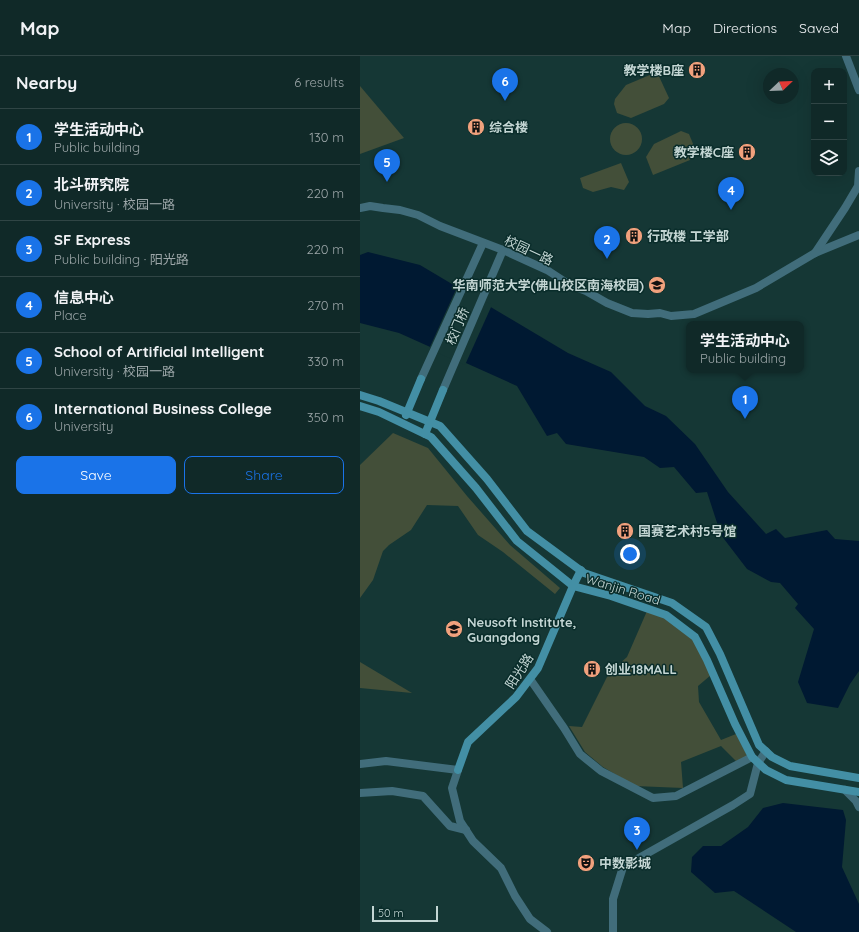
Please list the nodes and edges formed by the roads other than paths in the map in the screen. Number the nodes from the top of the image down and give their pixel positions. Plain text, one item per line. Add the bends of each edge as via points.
1 (846, 56) edge
2 (859, 90) edge
3 (859, 171) edge
4 (858, 187) edge
5 (360, 208) edge
6 (859, 235) edge
7 (483, 243) junction
8 (504, 250) junction
9 (815, 253) junction
10 (360, 396) edge
11 (360, 406) edge
12 (407, 412) junction
13 (430, 421) junction
14 (402, 423) junction
15 (425, 434) junction
16 (581, 570) junction
17 (573, 586) junction
18 (530, 679) junction
19 (766, 751) junction
20 (755, 760) junction
21 (360, 764) edge
22 (458, 770) junction
23 (859, 778) edge
24 (845, 790) junction
25 (859, 792) edge
26 (360, 793) edge
27 (859, 807) edge
28 (466, 830) junction
29 (547, 932) edge
30 (613, 932) edge

1 - 2 street
3 - 4 street
4 - 9 street
5 - 7 street, 校园一路 via 370,206 418,215
6 - 9 street, 校园一路
7 - 8 street, 校园一路
7 - 12 street, 校门桥
8 - 9 street, 校园一路 via 613,306 632,313 660,313 671,316 694,314 756,288
8 - 13 street, 校门桥
10 - 12 street, Wanjin Road
11 - 14 street, Wanjin Road
12 - 13 street, Wanjin Road
12 - 14 street
13 - 15 street
13 - 16 street, Wanjin Road via 447,432 527,531
14 - 15 street, Wanjin Road
15 - 17 street, Wanjin Road via 437,443 476,488 517,541
16 - 17 street, 阳光路
16 - 19 street, Wanjin Road via 672,602 706,627 759,745
17 - 18 street, 阳光路 via 538,668
17 - 20 street, Wanjin Road via 666,615 695,636 735,724
18 - 20 street via 580,754 601,771 653,798 676,796
18 - 22 street, 阳光路 via 516,697 468,742
19 - 20 street
19 - 23 street, Wanjin Road via 790,766
20 - 24 street, Wanjin Road via 766,770 786,780
20 - 30 street via 750,794 623,867 613,899
21 - 22 street via 386,761
22 - 28 street via 452,788 460,821
24 - 25 street, Wanjin Road
24 - 27 street
26 - 28 street via 392,791 423,796 450,826
28 - 29 street via 473,841 501,868 530,919

